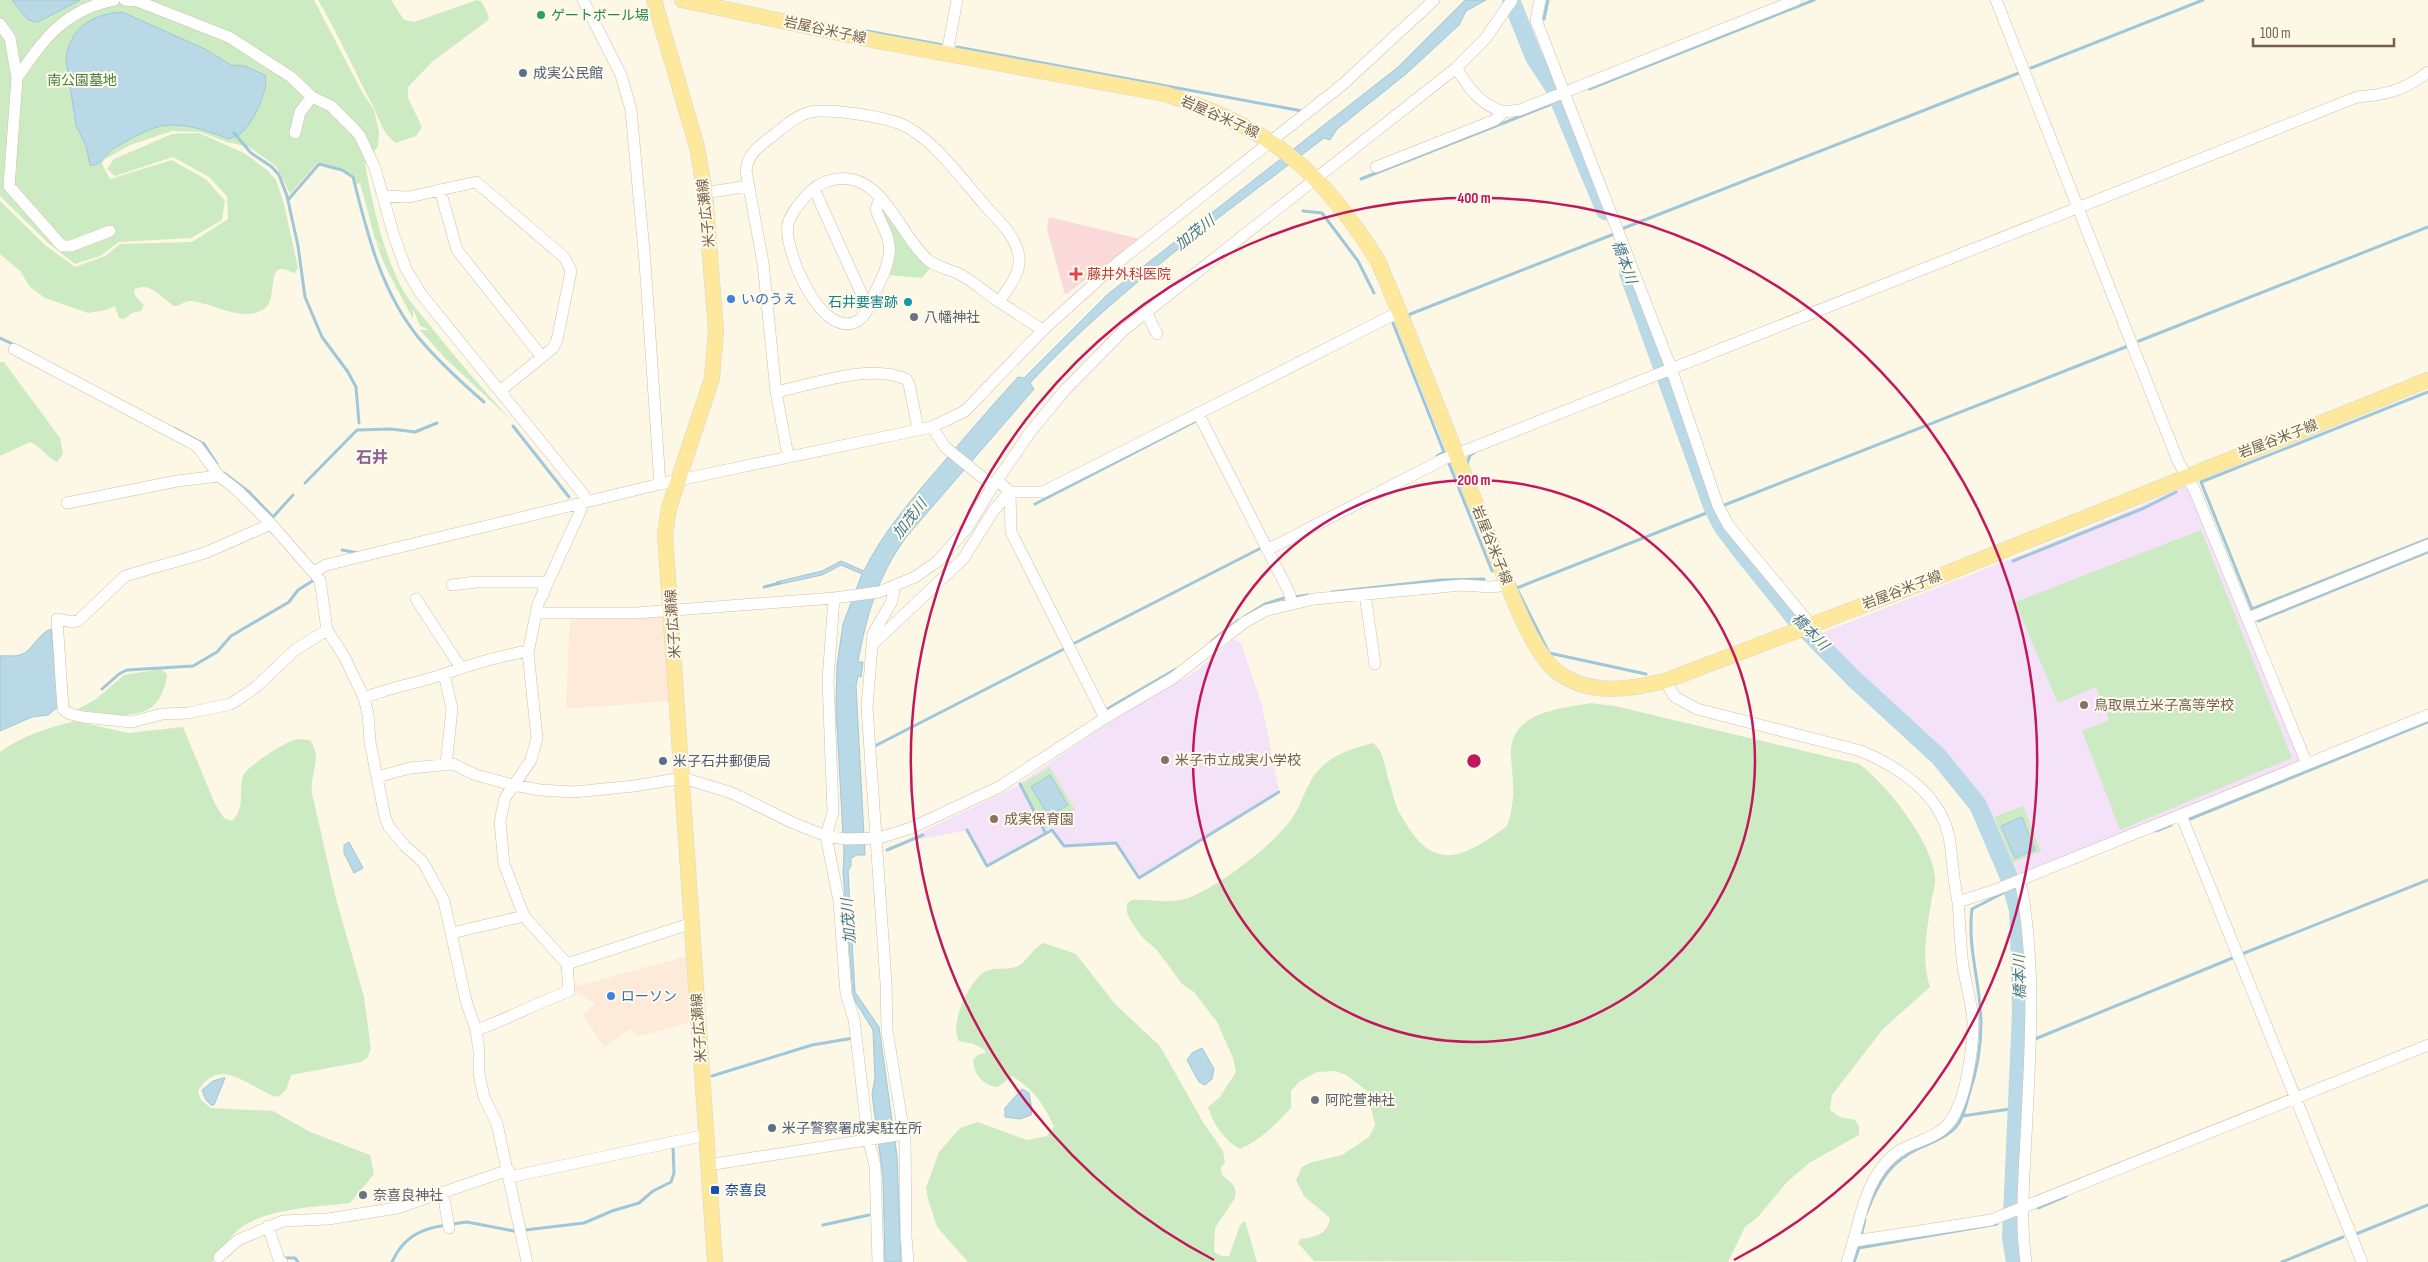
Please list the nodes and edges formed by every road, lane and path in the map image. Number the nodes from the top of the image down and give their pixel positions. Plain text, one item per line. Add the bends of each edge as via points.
1 (114, 0) edge
2 (125, 0) edge
3 (136, 0) edge
4 (583, 0) edge
5 (654, 0) edge
6 (682, 0) edge
7 (956, 0) edge
8 (1434, 0) edge
9 (1512, 0) edge
10 (1540, 0) edge
11 (1796, 0) edge
12 (1996, 0) edge
13 (0, 24) edge
14 (947, 53) junction
15 (1456, 68) junction
16 (2428, 72) edge
17 (17, 78) junction
18 (1559, 94) junction
19 (312, 97) junction
20 (1504, 112) junction
21 (295, 133) dead end
22 (1275, 143) junction
23 (1376, 167) dead end
24 (1312, 175) junction
25 (748, 186) junction
26 (814, 189) junction
27 (440, 190) junction
28 (705, 193) junction
29 (383, 196) junction
30 (880, 199) junction
31 (2079, 206) junction
32 (110, 231) dead end
33 (999, 302) junction
34 (868, 308) junction
35 (1146, 312) junction
36 (1399, 312) junction
37 (1043, 330) junction
38 (1157, 334) dead end
39 (14, 349) dead end
40 (542, 357) junction
41 (1667, 370) junction
42 (2428, 380) edge
43 (500, 391) junction
44 (776, 392) junction
45 (1198, 413) junction
46 (932, 427) junction
47 (918, 429) junction
48 (1456, 454) junction
49 (788, 456) junction
50 (2187, 475) junction
51 (219, 476) junction
52 (678, 481) junction
53 (992, 482) junction
54 (660, 484) junction
55 (1010, 492) junction
56 (585, 501) junction
57 (67, 503) dead end
58 (271, 524) junction
59 (2428, 545) edge
60 (1267, 550) junction
61 (314, 572) junction
62 (452, 585) dead end
63 (1508, 585) junction
64 (895, 586) junction
65 (544, 593) junction
66 (1365, 594) junction
67 (839, 597) junction
68 (416, 599) dead end
69 (1292, 603) junction
70 (672, 611) junction
71 (536, 613) junction
72 (2248, 618) junction
73 (1805, 627) junction
74 (328, 630) junction
75 (872, 645) junction
76 (528, 650) junction
77 (1375, 664) dead end
78 (461, 668) junction
79 (444, 674) junction
80 (1665, 681) junction
81 (364, 698) junction
82 (2428, 715) edge
83 (1104, 718) junction
84 (2307, 764) junction
85 (446, 765) junction
86 (377, 778) junction
87 (683, 778) junction
88 (513, 785) junction
89 (2181, 815) junction
90 (826, 836) junction
91 (869, 839) junction
92 (2018, 880) junction
93 (1958, 902) junction
94 (524, 916) junction
95 (692, 923) junction
96 (452, 933) junction
97 (567, 964) junction
98 (476, 1030) junction
99 (2428, 1045) edge
100 (2295, 1098) junction
101 (904, 1134) junction
102 (706, 1135) junction
103 (870, 1138) junction
104 (708, 1165) junction
105 (509, 1174) junction
106 (443, 1193) junction
107 (2022, 1208) junction
108 (268, 1226) junction
109 (449, 1228) dead end
110 (1855, 1241) junction
111 (219, 1257) dead end
112 (279, 1260) edge
113 (527, 1262) edge
114 (715, 1262) edge
115 (878, 1262) edge
116 (908, 1262) edge
117 (1847, 1262) edge
118 (2026, 1262) edge
119 (2362, 1262) edge

1 - 17 street via 79,10 65,20 45,40
2 - 3 street
3 - 19 street via 229,37 291,77
4 - 54 street via 615,61 631,110
5 - 28 main road, 米子広瀬線 via 697,147
6 - 14 main road, 岩屋谷米子線
7 - 14 street
8 - 22 street
9 - 15 street via 1485,39
10 - 18 street via 1536,20
11 - 18 street
12 - 31 street
13 - 17 street via 10,38
14 - 22 main road, 岩屋谷米子線 via 1165,94 1239,122
15 - 20 street via 1473,92 1490,107
15 - 24 street
16 - 31 street via 2384,95 2357,97
17 - 32 street via 9,186 62,246 71,246
18 - 20 street via 1520,110
18 - 41 street
19 - 21 street via 300,112
19 - 29 street via 331,106 360,136 375,168
20 - 23 street via 1495,120
22 - 24 main road, 岩屋谷米子線
22 - 37 street via 1116,264
24 - 35 street
24 - 36 main road, 岩屋谷米子線 via 1356,225 1378,261
25 - 28 street
25 - 33 street via 748,159 754,151 794,119 810,112 828,110 907,127 927,142 1013,239 1019,265
25 - 44 street via 763,263
26 - 30 street via 828,180 854,179 872,188
26 - 34 street
26 - 34 street via 798,206 788,224 799,274 820,308 839,322 858,321
27 - 29 street via 409,197
27 - 40 street via 457,250
27 - 40 street via 476,182 565,258 571,271 557,340
28 - 52 main road, 米子広瀬線 via 716,331 715,362 709,391
29 - 43 street via 406,269 421,294
30 - 33 street via 927,259 961,275
30 - 34 street via 876,209 890,252
31 - 41 street
31 - 50 street via 2178,461
33 - 37 street
35 - 38 street
35 - 53 street via 1092,360
36 - 45 street
36 - 48 main road, 岩屋谷米子線
37 - 46 street via 965,411
39 - 51 street via 197,446
40 - 43 street
41 - 48 street
41 - 73 street via 1718,506 1729,526
42 - 50 main road, 岩屋谷米子線
43 - 56 street via 584,495
44 - 47 street via 870,372 897,375 909,384
44 - 49 street
45 - 55 street via 1043,492
45 - 60 street
46 - 47 street
46 - 53 street via 945,447
47 - 49 street
48 - 60 street
48 - 63 main road, 岩屋谷米子線
49 - 52 street
50 - 72 street
50 - 73 main road, 岩屋谷米子線 via 1935,578
51 - 57 street
51 - 58 street
52 - 54 street
52 - 70 main road, 米子広瀬線 via 665,534
53 - 55 street
53 - 64 street via 967,528 938,561 916,577
54 - 56 street
55 - 75 street via 994,510 963,559
55 - 83 street via 1011,532
56 - 61 street via 326,565
56 - 65 street
58 - 61 street
58 - 74 street via 205,553 125,576 79,620 57,619 63,709 83,717 132,722 230,704 256,687 295,650
59 - 72 street
60 - 69 street
61 - 74 street via 322,587
62 - 65 street via 541,582 544,583
63 - 66 street via 1462,585
63 - 80 main road, 岩屋谷米子線 via 1533,641 1543,658 1557,671 1578,682 1607,690 1635,689
64 - 67 street via 879,592
64 - 75 street via 891,603 873,634
65 - 71 street
66 - 69 street
66 - 77 street
67 - 70 street
67 - 90 street via 828,680 833,812
68 - 78 street
69 - 83 street via 1267,610 1245,622 1173,678
70 - 71 street
70 - 87 main road, 米子広瀬線
71 - 76 street
72 - 84 street
73 - 80 main road, 岩屋谷米子線
74 - 81 street
75 - 91 street via 867,708
76 - 78 street
76 - 88 street via 537,738 531,760
78 - 79 street
79 - 81 street
79 - 85 street via 452,709
80 - 93 street via 1675,697 1697,709 1861,752 1887,762 1903,773 1933,801 1942,818 1948,836
81 - 86 street
82 - 84 street
83 - 91 street via 1000,787 905,831
84 - 89 street
85 - 86 street via 410,768
85 - 88 street via 458,765 476,775
86 - 96 street via 389,827 434,878
87 - 88 street via 574,792
87 - 90 street via 732,793
87 - 95 main road, 米子広瀬線
88 - 94 street via 502,811 501,842 504,864
89 - 92 street
89 - 100 street
90 - 91 street
90 - 103 street via 839,901 846,994 854,1019
91 - 101 street via 886,983 887,1030
92 - 93 street
92 - 107 street via 2028,939 2031,1038
93 - 110 street via 1963,966 1973,1022 1964,1089 1955,1113 1944,1129 1900,1151 1885,1163 1862,1206
94 - 96 street
94 - 97 street
95 - 97 street
95 - 102 main road, 米子広瀬線
96 - 98 street via 466,1001
97 - 98 street via 569,991
98 - 105 street via 484,1097 497,1124
99 - 100 street
100 - 107 street
100 - 119 street
101 - 103 street
101 - 116 street
102 - 104 main road, 米子広瀬線
102 - 105 street
103 - 104 street
103 - 115 street via 875,1166
104 - 114 main road, 米子広瀬線
105 - 106 street
105 - 113 street
106 - 108 street via 397,1208 328,1219 283,1221
106 - 109 street
107 - 110 street via 1991,1220
107 - 118 street via 2021,1232
108 - 111 street via 238,1240
108 - 112 street
110 - 117 street

